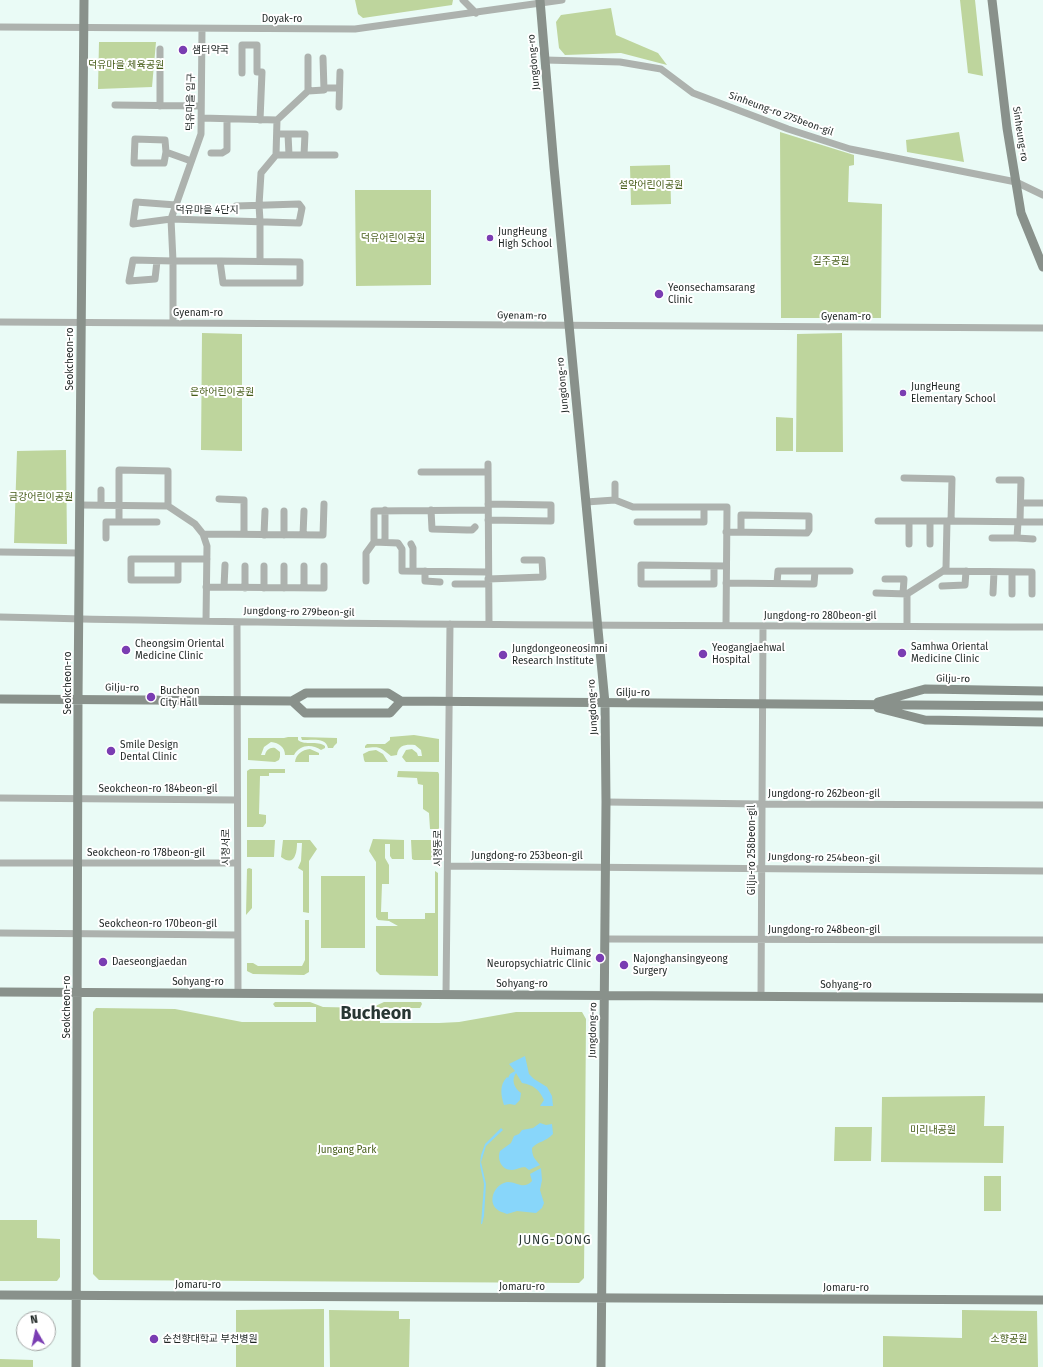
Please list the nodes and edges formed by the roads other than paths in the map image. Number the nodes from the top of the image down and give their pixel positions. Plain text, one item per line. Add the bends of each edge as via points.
1 (84, 0) edge
2 (462, 0) edge
3 (562, 0) edge
4 (992, 0) edge
5 (540, 2) edge
6 (476, 13) junction
7 (0, 27) edge
8 (83, 28) junction
9 (202, 29) junction
10 (160, 49) dead end
11 (308, 58) dead end
12 (323, 58) dead end
13 (545, 60) junction
14 (340, 72) dead end
15 (242, 74) dead end
16 (324, 88) junction
17 (339, 88) junction
18 (308, 91) junction
19 (115, 105) dead end
20 (160, 106) junction
21 (202, 106) junction
22 (339, 107) dead end
23 (201, 118) junction
24 (227, 119) junction
25 (260, 120) junction
26 (277, 120) junction
27 (277, 134) junction
28 (288, 134) junction
29 (166, 152) junction
30 (211, 153) dead end
31 (276, 155) junction
32 (289, 155) junction
33 (304, 155) junction
34 (335, 155) dead end
35 (192, 161) junction
36 (1016, 182) junction
37 (1043, 195) edge
38 (176, 205) junction
39 (259, 205) junction
40 (236, 206) dead end
41 (171, 219) junction
42 (260, 221) junction
43 (157, 261) junction
44 (173, 261) junction
45 (220, 261) junction
46 (260, 261) junction
47 (1043, 267) edge
48 (0, 322) edge
49 (81, 322) junction
50 (173, 323) junction
51 (569, 326) junction
52 (1043, 328) edge
53 (421, 472) dead end
54 (904, 478) dead end
55 (999, 480) dead end
56 (615, 484) dead end
57 (101, 490) dead end
58 (219, 499) dead end
59 (615, 500) junction
60 (586, 502) junction
61 (1021, 503) junction
62 (1043, 503) edge
63 (324, 504) dead end
64 (80, 505) junction
65 (101, 505) junction
66 (119, 506) junction
67 (168, 506) junction
68 (488, 507) junction
69 (704, 507) junction
70 (385, 510) junction
71 (431, 510) junction
72 (265, 511) dead end
73 (284, 511) dead end
74 (304, 511) dead end
75 (488, 520) junction
76 (878, 521) dead end
77 (910, 521) junction
78 (930, 521) junction
79 (949, 521) junction
80 (119, 522) junction
81 (157, 522) dead end
82 (637, 522) dead end
83 (1019, 522) junction
84 (1043, 522) edge
85 (475, 527) dead end
86 (726, 532) junction
87 (740, 532) junction
88 (203, 534) junction
89 (244, 534) junction
90 (264, 535) junction
91 (284, 535) junction
92 (304, 535) junction
93 (106, 538) dead end
94 (992, 538) dead end
95 (1018, 538) junction
96 (1033, 539) dead end
97 (374, 542) junction
98 (385, 542) junction
99 (411, 544) dead end
100 (909, 544) dead end
101 (930, 544) dead end
102 (0, 552) edge
103 (79, 553) junction
104 (178, 559) junction
105 (206, 559) junction
106 (524, 560) dead end
107 (225, 566) dead end
108 (245, 566) dead end
109 (264, 566) dead end
110 (284, 566) dead end
111 (304, 566) dead end
112 (324, 566) dead end
113 (714, 566) junction
114 (726, 566) junction
115 (413, 571) junction
116 (425, 571) junction
117 (815, 571) junction
118 (850, 571) dead end
119 (943, 571) junction
120 (966, 572) junction
121 (994, 572) junction
122 (1012, 572) junction
123 (488, 578) junction
124 (885, 579) dead end
125 (366, 581) dead end
126 (440, 582) dead end
127 (726, 583) junction
128 (778, 583) junction
129 (455, 584) dead end
130 (942, 586) dead end
131 (206, 587) junction
132 (224, 587) junction
133 (245, 588) junction
134 (264, 588) junction
135 (284, 588) junction
136 (304, 588) junction
137 (876, 593) dead end
138 (993, 593) dead end
139 (905, 594) junction
140 (1012, 594) dead end
141 (1032, 594) dead end
142 (0, 617) edge
143 (79, 619) junction
144 (206, 621) junction
145 (237, 622) junction
146 (450, 624) junction
147 (489, 624) junction
148 (597, 625) junction
149 (726, 625) junction
150 (763, 626) junction
151 (907, 626) junction
152 (1043, 627) edge
153 (1043, 691) edge
154 (0, 699) edge
155 (78, 699) junction
156 (236, 700) junction
157 (292, 701) junction
158 (401, 701) junction
159 (449, 702) junction
160 (605, 703) junction
161 (762, 704) junction
162 (865, 705) junction
163 (1043, 706) edge
164 (1043, 722) edge
165 (0, 798) edge
166 (79, 799) junction
167 (236, 800) junction
168 (606, 802) junction
169 (762, 804) junction
170 (1043, 805) edge
171 (0, 863) edge
172 (79, 863) junction
173 (236, 863) junction
174 (448, 866) junction
175 (605, 867) junction
176 (762, 868) junction
177 (1043, 871) edge
178 (0, 933) edge
179 (78, 934) junction
180 (237, 935) junction
181 (605, 939) junction
182 (762, 940) junction
183 (1043, 940) edge
184 (0, 992) edge
185 (78, 992) junction
186 (238, 993) junction
187 (446, 994) junction
188 (604, 995) junction
189 (761, 996) junction
190 (1043, 998) edge
191 (0, 1295) edge
192 (77, 1296) junction
193 (602, 1298) junction
194 (1043, 1300) edge
195 (76, 1367) edge
196 (601, 1367) edge

1 - 8 street, Seokcheon-ro
2 - 6 street
3 - 5 street, Doyak-ro
4 - 36 street, Sinheung-ro
5 - 6 street, Doyak-ro
5 - 13 street, Jungdong-ro
6 - 9 street, Doyak-ro via 355,29
7 - 8 street, Doyak-ro
8 - 9 street, Doyak-ro
8 - 49 street, Seokcheon-ro
9 - 21 street, 덕유마을 입구
10 - 20 street
11 - 18 street
12 - 16 street
13 - 36 street, Sinheung-ro 275beon-gil via 620,62 662,69 693,93 850,149
13 - 51 street, Jungdong-ro
14 - 17 street
15 - 25 street via 242,45 257,45 257,72 262,72
16 - 17 street
16 - 18 street
17 - 22 street
18 - 26 street
19 - 20 street
20 - 21 street
21 - 23 street, 덕유마을 입구
23 - 24 street
23 - 35 street, 덕유마을 입구 via 201,134
24 - 25 street
24 - 30 street via 227,150 222,153
25 - 26 street
26 - 27 street
27 - 28 street
27 - 31 street
28 - 32 street
28 - 33 street via 305,134
29 - 29 street via 165,140 135,139 134,163 164,163
29 - 35 street
31 - 32 street
31 - 39 street via 261,173
32 - 33 street
33 - 34 street
35 - 38 street, 덕유마을 입구
36 - 37 street, Sinheung-ro 275beon-gil
36 - 47 street, Sinheung-ro via 1022,212
38 - 41 street, 덕유마을 입구
38 - 41 street via 136,202 133,224
39 - 40 street, 덕유마을 4단지
39 - 42 street
39 - 42 street, 덕유마을 4단지 via 300,204 302,208 299,223
41 - 42 street, 덕유마을 4단지
41 - 44 street, 덕유마을 4단지
42 - 46 street
43 - 43 street via 132,260 129,281 155,279
43 - 44 street
44 - 45 street
44 - 50 street, 덕유마을 4단지
45 - 46 street
45 - 46 street via 223,282 300,283 300,262
48 - 49 street, Gyenam-ro
49 - 50 street, Gyenam-ro
49 - 64 street, Seokcheon-ro
50 - 51 street, Gyenam-ro
51 - 52 street, Gyenam-ro
51 - 60 street, Jungdong-ro
53 - 68 street via 488,468
54 - 79 street via 952,479
55 - 61 street via 1021,480
56 - 59 street
57 - 65 street
58 - 89 street via 244,500
59 - 60 street
59 - 69 street via 633,507
60 - 148 street, Jungdong-ro
61 - 62 street
61 - 83 street
63 - 92 street via 323,535
64 - 65 street
64 - 103 street, Seokcheon-ro
65 - 66 street
66 - 67 street
66 - 67 street via 119,470 168,471
66 - 80 street
67 - 88 street via 195,524
68 - 71 street
68 - 75 street
68 - 75 street via 551,505 552,521
69 - 82 street via 704,522
69 - 86 street via 727,507
70 - 71 street
70 - 97 street via 374,511
70 - 98 street
71 - 85 street via 432,529 472,530
72 - 90 street
73 - 91 street
74 - 92 street
75 - 123 street
76 - 77 street
77 - 78 street
77 - 100 street
78 - 79 street
78 - 101 street
79 - 83 street
79 - 119 street via 946,568
80 - 81 street
80 - 93 street via 106,522
83 - 84 street
83 - 95 street
86 - 87 street
86 - 114 street
87 - 87 street via 807,533 809,516 741,515
88 - 89 street
88 - 105 street via 207,546
89 - 90 street
90 - 91 street
91 - 92 street
94 - 95 street
95 - 96 street
97 - 98 street
97 - 125 street via 366,553
98 - 115 street via 398,543 402,549 402,571
99 - 115 street
102 - 103 street
103 - 143 street, Seokcheon-ro
104 - 104 street via 131,559 131,580 178,580
104 - 105 street
105 - 131 street
106 - 123 street via 542,560 543,578
107 - 132 street
108 - 133 street
109 - 134 street
110 - 135 street
111 - 136 street
112 - 136 street via 324,588
113 - 113 street via 641,566 641,584 714,584
113 - 114 street
114 - 127 street
115 - 116 street
116 - 123 street
116 - 126 street via 425,581
117 - 118 street
117 - 128 street via 814,584
117 - 128 street via 778,570
119 - 120 street
119 - 139 street
120 - 121 street
120 - 130 street via 965,585
121 - 122 street
121 - 138 street
122 - 140 street
122 - 141 street via 1032,572
123 - 129 street
123 - 147 street
124 - 139 street via 904,579
127 - 128 street
127 - 149 street
131 - 132 street
131 - 144 street
132 - 133 street
133 - 134 street
134 - 135 street
135 - 136 street
137 - 139 street
139 - 151 street
142 - 143 street, Jungdong-ro 279beon-gil
143 - 144 street, Jungdong-ro 279beon-gil
143 - 155 street, Seokcheon-ro
144 - 145 street, Jungdong-ro 279beon-gil
145 - 146 street, Jungdong-ro 279beon-gil
145 - 156 street, 시청서로
146 - 147 street, Jungdong-ro 279beon-gil
146 - 159 street, 시청동로
147 - 148 street, Jungdong-ro 279beon-gil
148 - 149 street, Jungdong-ro 280beon-gil
148 - 160 street, Jungdong-ro
149 - 150 street, Jungdong-ro 280beon-gil
150 - 151 street, Jungdong-ro 280beon-gil
150 - 161 street, Gilju-ro 258beon-gil
151 - 152 street, Jungdong-ro 280beon-gil
153 - 162 street, Gilju-ro via 925,689
154 - 155 street, Gilju-ro
155 - 156 street, Gilju-ro
155 - 166 street, Seokcheon-ro
156 - 157 street, Gilju-ro
156 - 167 street, 시청서로
157 - 158 street, Gilju-ro via 306,693 388,693
157 - 158 street via 305,713 390,713
158 - 159 street, Gilju-ro
159 - 160 street, Gilju-ro
159 - 174 street, 시청동로
160 - 161 street, Gilju-ro
160 - 168 street, Jungdong-ro
161 - 162 street, Gilju-ro
161 - 169 street, Gilju-ro 258beon-gil
162 - 163 street, Gilju-ro
162 - 164 street, Gilju-ro via 925,720
165 - 166 street, Seokcheon-ro 184beon-gil
166 - 167 street, Seokcheon-ro 184beon-gil via 206,796
166 - 172 street, Seokcheon-ro
167 - 173 street, 시청서로
168 - 169 street, Jungdong-ro 262beon-gil
168 - 175 street, Jungdong-ro
169 - 170 street, Jungdong-ro 262beon-gil
169 - 176 street, Gilju-ro 258beon-gil
171 - 172 street, Seokcheon-ro 178beon-gil
172 - 173 street, Seokcheon-ro 178beon-gil
172 - 179 street, Seokcheon-ro
173 - 180 street, 시청서로
174 - 175 street, Jungdong-ro 253beon-gil
174 - 187 street, 시청동로
175 - 176 street, Jungdong-ro 254beon-gil
175 - 181 street, Jungdong-ro
176 - 177 street, Jungdong-ro 254beon-gil
176 - 182 street, Gilju-ro 258beon-gil
178 - 179 street, Seokcheon-ro 170beon-gil
179 - 180 street, Seokcheon-ro 170beon-gil
179 - 185 street, Seokcheon-ro
180 - 186 street, 시청서로
181 - 182 street, Jungdong-ro 248beon-gil
181 - 188 street, Jungdong-ro
182 - 183 street, Jungdong-ro 248beon-gil
182 - 189 street, Gilju-ro 258beon-gil
184 - 185 street, Sohyang-ro
185 - 186 street, Sohyang-ro
185 - 192 street, Seokcheon-ro
186 - 187 street, Sohyang-ro
187 - 188 street, Sohyang-ro
188 - 189 street, Sohyang-ro
188 - 193 street, Jungdong-ro
189 - 190 street, Sohyang-ro
191 - 192 street, Jomaru-ro
192 - 193 street, Jomaru-ro
192 - 195 street, Seokcheon-ro
193 - 194 street, Jomaru-ro
193 - 196 street, Jungdong-ro

